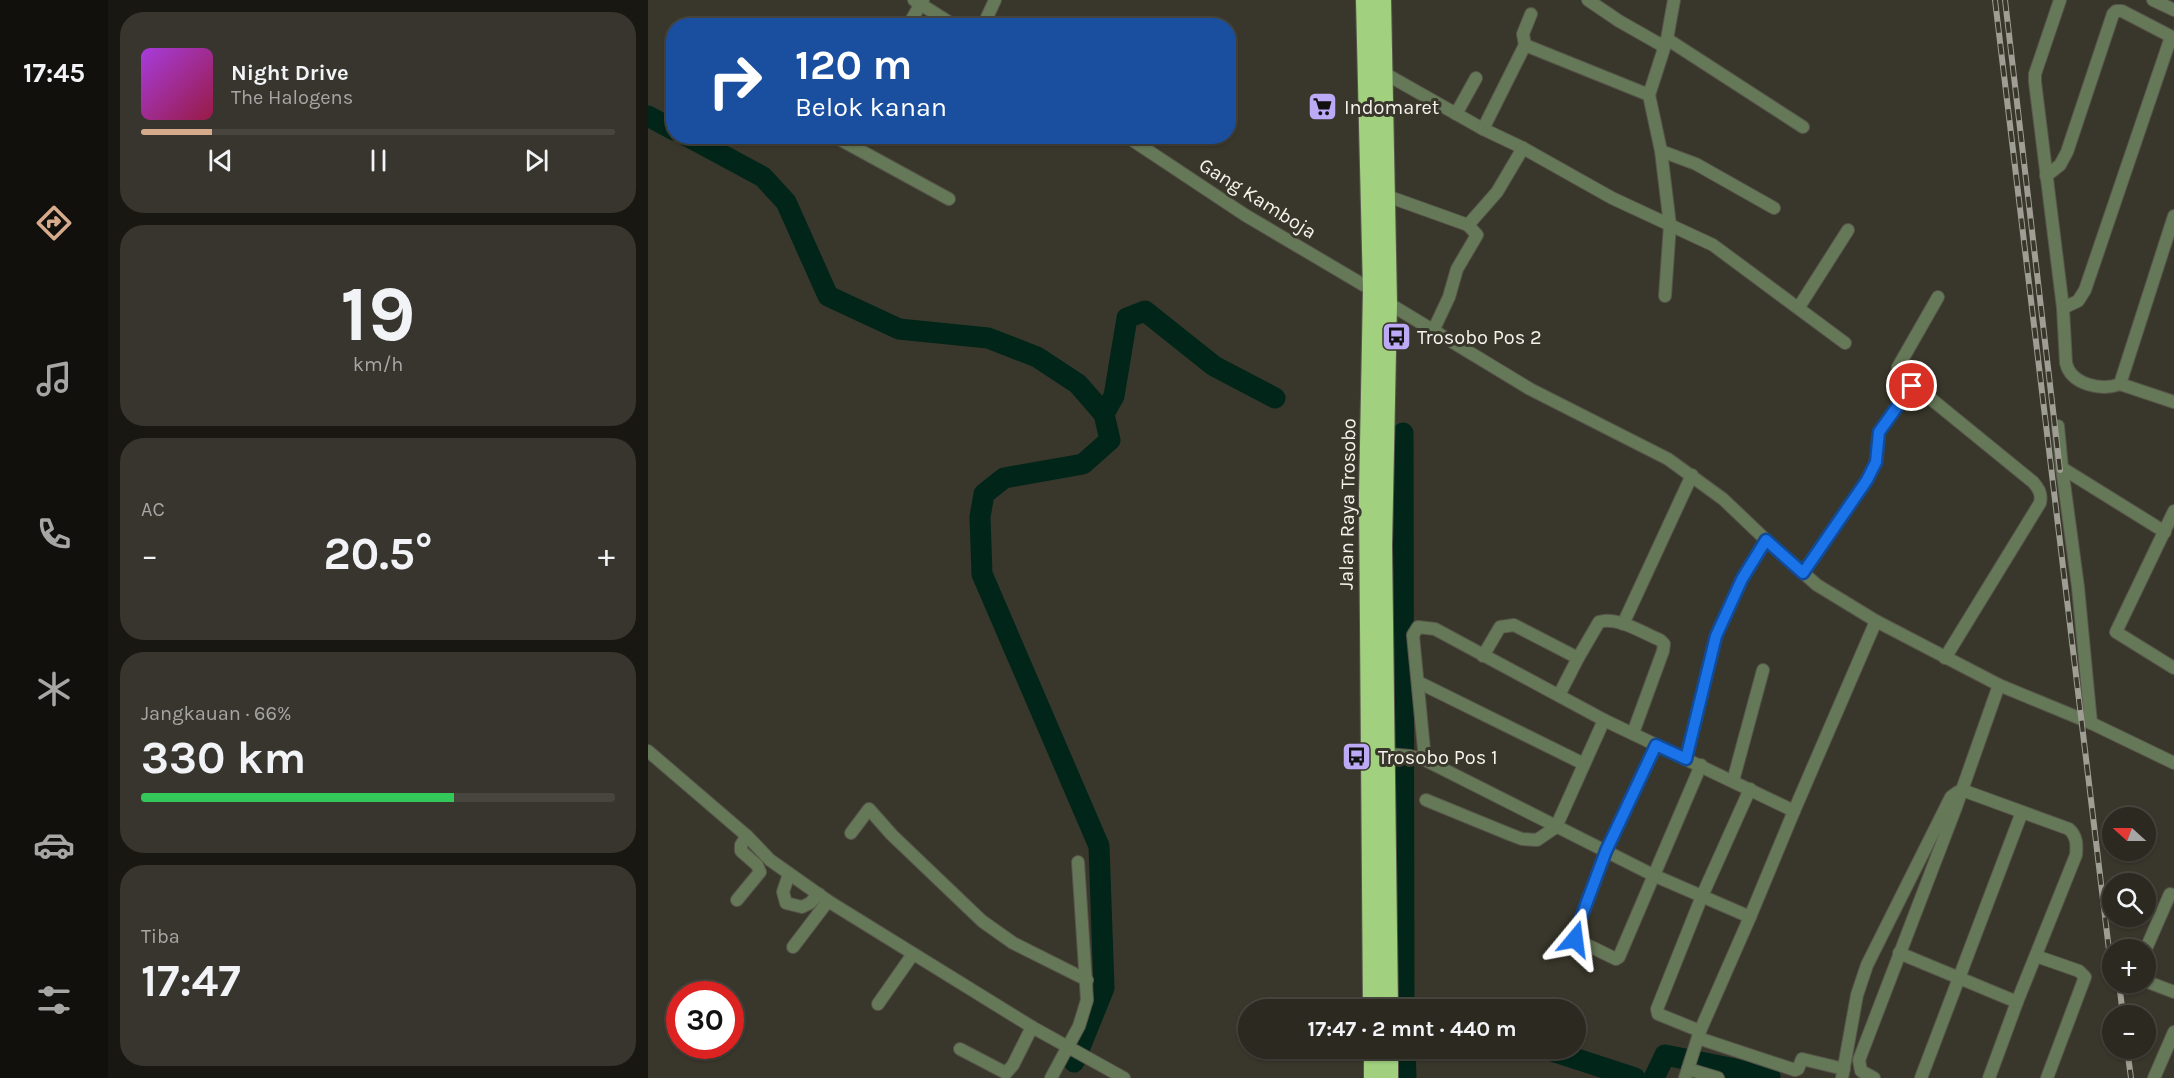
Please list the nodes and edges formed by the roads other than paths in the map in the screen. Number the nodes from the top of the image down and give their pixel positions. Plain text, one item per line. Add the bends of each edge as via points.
1 (995, 0) edge
2 (1365, 0) edge
3 (1382, 0) edge
4 (1588, 0) edge
5 (1674, 0) edge
6 (2153, 0) edge
7 (919, 2) edge
8 (2057, 3) edge
9 (2174, 10) edge
10 (1531, 14) dead end
11 (912, 18) edge
12 (943, 18) edge
13 (987, 18) edge
14 (2172, 37) edge
15 (1665, 42) junction
16 (1525, 45) junction
17 (1384, 72) junction
18 (1476, 78) dead end
19 (1649, 95) junction
20 (1456, 114) junction
21 (1803, 127) dead end
22 (1483, 129) junction
23 (848, 144) edge
24 (1138, 144) edge
25 (1523, 148) junction
26 (1661, 151) junction
27 (2046, 176) junction
28 (1387, 196) junction
29 (949, 199) dead end
30 (1774, 208) dead end
31 (2174, 216) edge
32 (1468, 225) junction
33 (1670, 225) junction
34 (1848, 230) dead end
35 (1372, 290) junction
36 (1665, 296) dead end
37 (1938, 297) dead end
38 (1388, 303) junction
39 (1799, 307) junction
40 (2063, 308) junction
41 (1432, 331) junction
42 (1845, 343) dead end
43 (2120, 384) junction
44 (1912, 386) junction
45 (2174, 402) edge
46 (1377, 417) junction
47 (2058, 426) dead end
48 (1377, 438) junction
49 (2062, 468) junction
50 (1692, 475) junction
51 (2174, 511) edge
52 (2165, 532) junction
53 (1766, 540) junction
54 (1803, 573) junction
55 (1875, 621) junction
56 (1623, 624) junction
57 (1483, 656) junction
58 (1578, 658) junction
59 (1944, 658) junction
60 (2174, 668) edge
61 (1763, 670) dead end
62 (1418, 682) junction
63 (1999, 685) junction
64 (1559, 695) junction
65 (1604, 720) junction
66 (2091, 723) junction
67 (1633, 733) junction
68 (1656, 745) junction
69 (648, 752) edge
70 (1388, 754) junction
71 (1686, 759) junction
72 (1425, 760) junction
73 (2174, 763) edge
74 (1584, 764) junction
75 (1701, 765) junction
76 (1733, 781) junction
77 (1749, 789) junction
78 (1962, 790) junction
79 (1426, 800) dead end
80 (1794, 811) junction
81 (2022, 812) junction
82 (1556, 827) junction
83 (851, 833) dead end
84 (747, 837) junction
85 (1606, 851) junction
86 (1078, 862) dead end
87 (789, 874) junction
88 (1653, 875) junction
89 (2170, 894) dead end
90 (1702, 896) junction
91 (823, 897) junction
92 (737, 900) dead end
93 (1750, 917) junction
94 (2150, 939) edge
95 (793, 946) dead end
96 (1899, 953) junction
97 (913, 954) junction
98 (2036, 956) junction
99 (1959, 977) junction
100 (1087, 980) junction
101 (2156, 985) edge
102 (2174, 992) edge
103 (1372, 999) edge
104 (1389, 999) edge
105 (2017, 1002) junction
106 (878, 1004) dead end
107 (1032, 1027) junction
108 (2174, 1032) edge
109 (1699, 1035) junction
110 (2171, 1046) edge
111 (1070, 1048) junction
112 (960, 1049) dead end
113 (1373, 1059) edge
114 (1389, 1059) edge
115 (1689, 1067) edge
116 (1843, 1073) edge
117 (1051, 1078) edge
118 (1124, 1078) edge
119 (1373, 1078) edge
120 (1389, 1078) edge
121 (1718, 1078) edge
122 (1874, 1078) edge
123 (1921, 1078) edge
124 (1989, 1078) edge
125 (2047, 1078) edge
126 (2154, 1078) edge

1 - 13 street
2 - 35 highway, Jalan Raya Trosobo
3 - 17 highway, Jalan Raya Trosobo
4 - 15 street via 1619,21
5 - 15 street
6 - 9 street
7 - 11 street
7 - 12 street
8 - 27 street via 2035,74
10 - 16 street via 1523,34
14 - 27 street via 2122,11 2113,14 2067,152 2060,165
14 - 40 street via 2085,290 2078,301
15 - 19 street
15 - 21 street
16 - 19 street
16 - 22 street
17 - 20 street
17 - 28 highway, Jalan Raya Trosobo
18 - 20 street
19 - 26 street
20 - 22 street
22 - 25 street
23 - 29 street
24 - 35 street, Gang Kamboja
25 - 32 street via 1497,192
25 - 33 street
26 - 30 street via 1696,164
26 - 33 street
27 - 40 street
28 - 32 street
28 - 38 highway, Jalan Raya Trosobo
31 - 43 street
32 - 41 street via 1477,235 1457,269 1449,297
33 - 36 street
33 - 39 street via 1713,245
34 - 39 street
35 - 46 highway, Jalan Raya Trosobo
37 - 44 street via 1897,369
38 - 41 street
38 - 46 highway, Jalan Raya Trosobo
39 - 42 street
40 - 43 street via 2068,370 2095,387
41 - 50 street via 1530,389
43 - 45 street
44 - 54 street via 1879,432 1876,462 1867,480
44 - 59 street via 2033,482 2041,495 2040,503
46 - 48 highway, Jalan Raya Trosobo
47 - 49 street
48 - 70 highway, Jalan Raya Trosobo
48 - 103 highway, Jalan Raya Trosobo via 1368,496
49 - 52 street
49 - 66 street
50 - 53 street
50 - 56 street
51 - 52 street
52 - 60 street via 2116,632
53 - 54 street
53 - 71 street via 1742,579 1716,636
54 - 55 street
55 - 59 street
55 - 80 street
56 - 58 street via 1599,622
56 - 67 street via 1660,640 1664,647
57 - 58 street via 1500,627 1510,625
57 - 62 street via 1436,629 1418,627 1413,635
57 - 64 street
58 - 64 street
59 - 63 street
61 - 76 street
62 - 72 street
62 - 74 street
63 - 66 street
63 - 78 street
64 - 65 street
65 - 67 street
65 - 74 street
66 - 73 street
67 - 68 street
68 - 71 street
68 - 85 street
69 - 84 street
70 - 72 street
70 - 104 highway, Jalan Raya Trosobo
71 - 75 street
72 - 82 street
74 - 82 street
75 - 76 street
75 - 88 street
76 - 77 street
77 - 80 street
77 - 90 street
78 - 81 street
78 - 96 street
78 - 116 street via 1951,797 1867,965 1857,996
79 - 82 street via 1522,838 1538,840
80 - 93 street
81 - 98 street via 2069,829 2077,848
81 - 99 street
82 - 85 street
83 - 100 street via 869,808 982,921 1013,943
84 - 87 street
84 - 92 street via 741,851 760,872
85 - 88 street
85 - 88 street via 1575,939 1618,958
86 - 100 street
87 - 91 street
87 - 91 street via 783,891 786,903 801,908
88 - 90 street
89 - 94 street
90 - 93 street
90 - 109 street via 1656,1011
91 - 95 street
91 - 97 street
93 - 109 street
96 - 99 street
96 - 122 street via 1859,1060 1861,1071
97 - 106 street
97 - 107 street
98 - 105 street
98 - 125 street via 2079,971 2085,977
99 - 105 street
99 - 123 street
100 - 111 street via 1087,999
101 - 102 street
105 - 124 street
107 - 111 street
107 - 112 street via 1006,1073
108 - 110 street
109 - 115 street
109 - 116 street via 1795,1070 1802,1059
110 - 126 street
111 - 117 street
111 - 118 street
113 - 119 highway
114 - 120 highway
115 - 121 street

